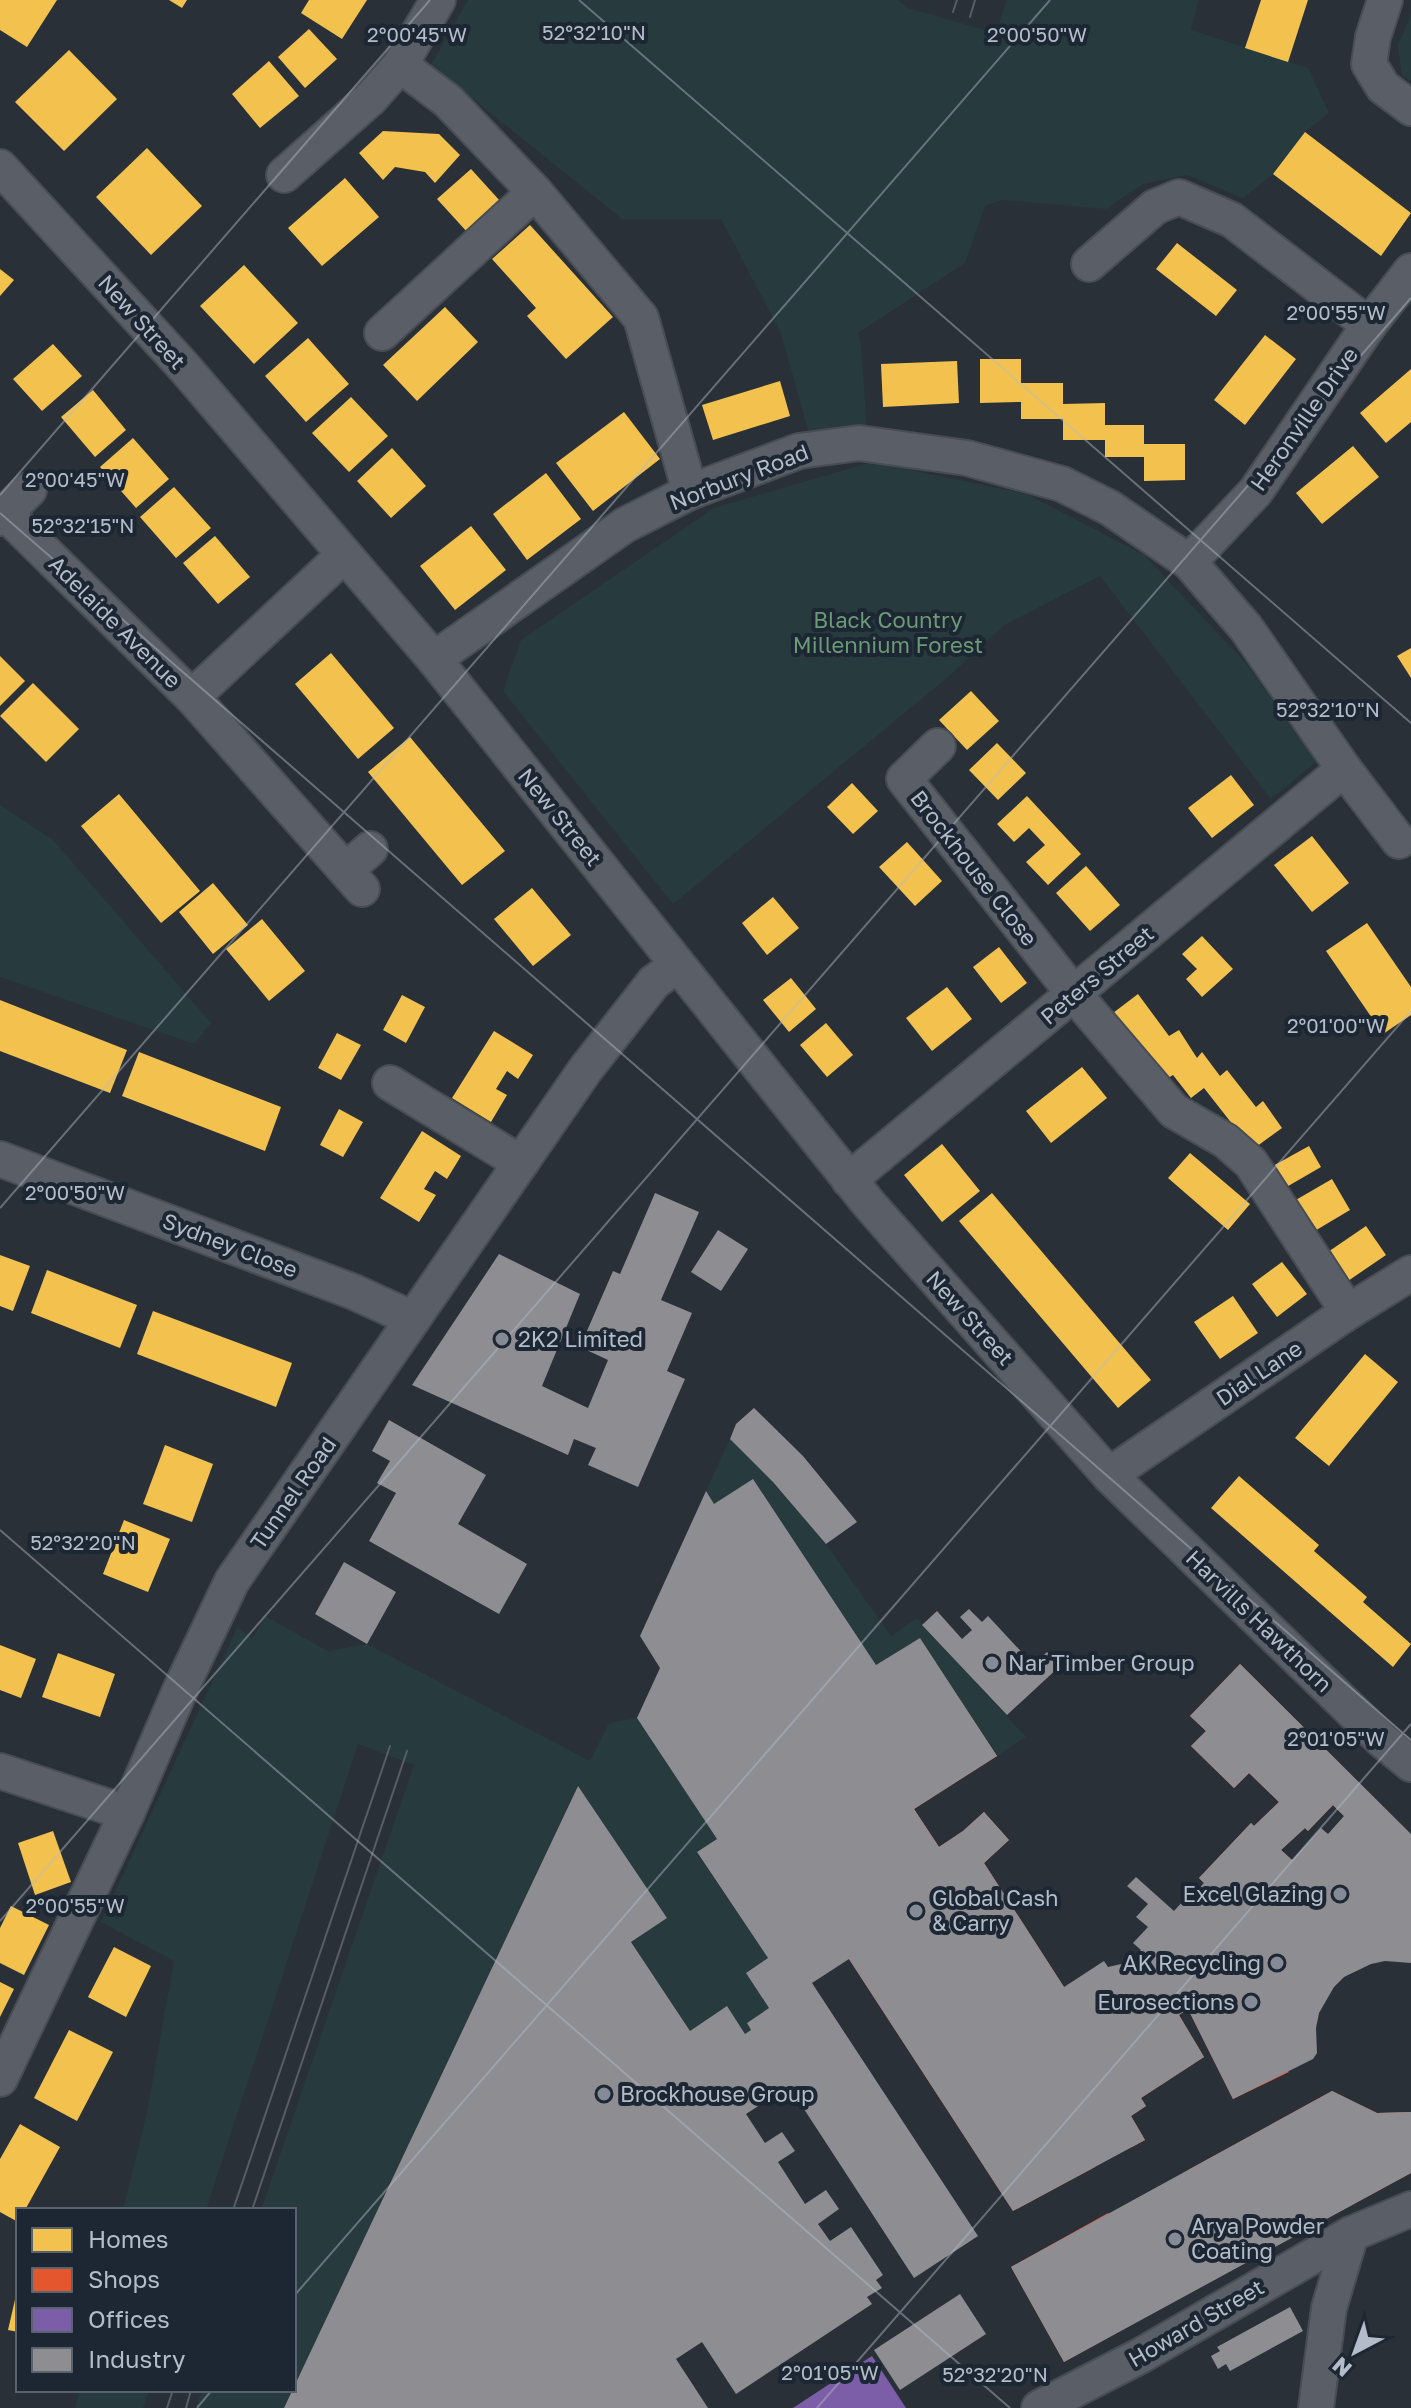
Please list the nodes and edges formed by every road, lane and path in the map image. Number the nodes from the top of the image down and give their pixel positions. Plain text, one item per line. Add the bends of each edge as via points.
1 (438, 0) edge
2 (1385, 0) edge
3 (400, 65) junction
4 (1411, 108) edge
5 (0, 167) edge
6 (284, 175) dead end
7 (535, 192) junction
8 (1089, 264) dead end
9 (1411, 271) edge
10 (1369, 325) junction
11 (382, 333) dead end
12 (690, 492) junction
13 (11, 507) edge
14 (344, 555) junction
15 (1189, 562) junction
16 (434, 659) junction
17 (192, 697) junction
18 (938, 746) dead end
19 (1344, 769) junction
20 (1399, 841) dead end
21 (359, 869) dead end
22 (678, 965) junction
23 (1074, 994) junction
24 (390, 1083) dead end
25 (0, 1159) edge
26 (521, 1163) junction
27 (849, 1180) junction
28 (1411, 1273) edge
29 (1348, 1312) junction
30 (413, 1319) junction
31 (1109, 1475) junction
32 (1411, 1764) edge
33 (0, 1771) edge
34 (127, 1813) junction
35 (0, 2079) edge
36 (1411, 2209) edge
37 (1351, 2234) junction
38 (1039, 2408) edge
39 (1316, 2408) edge

1 - 3 street
2 - 4 street via 1369,64 1383,87
3 - 6 street
3 - 7 street via 448,101
5 - 14 street, New Street via 183,366
7 - 11 street
7 - 12 street via 641,318
8 - 10 street via 1155,207 1179,197 1232,220
9 - 10 street, Heronville Drive
10 - 15 street, Heronville Drive via 1256,491
12 - 15 street, Norbury Road via 799,451 859,443 967,458 1062,484 1110,508
12 - 16 street, Norbury Road via 625,525
13 - 17 street, Adelaide Avenue
14 - 16 street, New Street
14 - 17 street, Adelaide Avenue
15 - 19 street, Norbury Road via 1246,628
16 - 22 street, New Street
17 - 21 street, Adelaide Avenue
18 - 23 street, Brockhouse Close via 904,779
19 - 20 street, Norbury Road
19 - 23 street, Peters Street
22 - 26 street, Tunnel Road via 654,982
22 - 27 street, New Street
23 - 27 street, Peters Street
23 - 29 street via 1174,1111 1226,1141 1251,1163
24 - 26 street
25 - 30 street, Sydney Close
26 - 30 street, Tunnel Road
27 - 31 street, New Street
28 - 29 street, Dial Lane
29 - 31 street, Dial Lane
30 - 34 street, Tunnel Road via 232,1581
31 - 32 street, Harvills Hawthorn
33 - 34 street
34 - 35 street, Tunnel Road
36 - 37 street, Howard Street
37 - 38 street, Howard Street
37 - 39 street via 1329,2308

